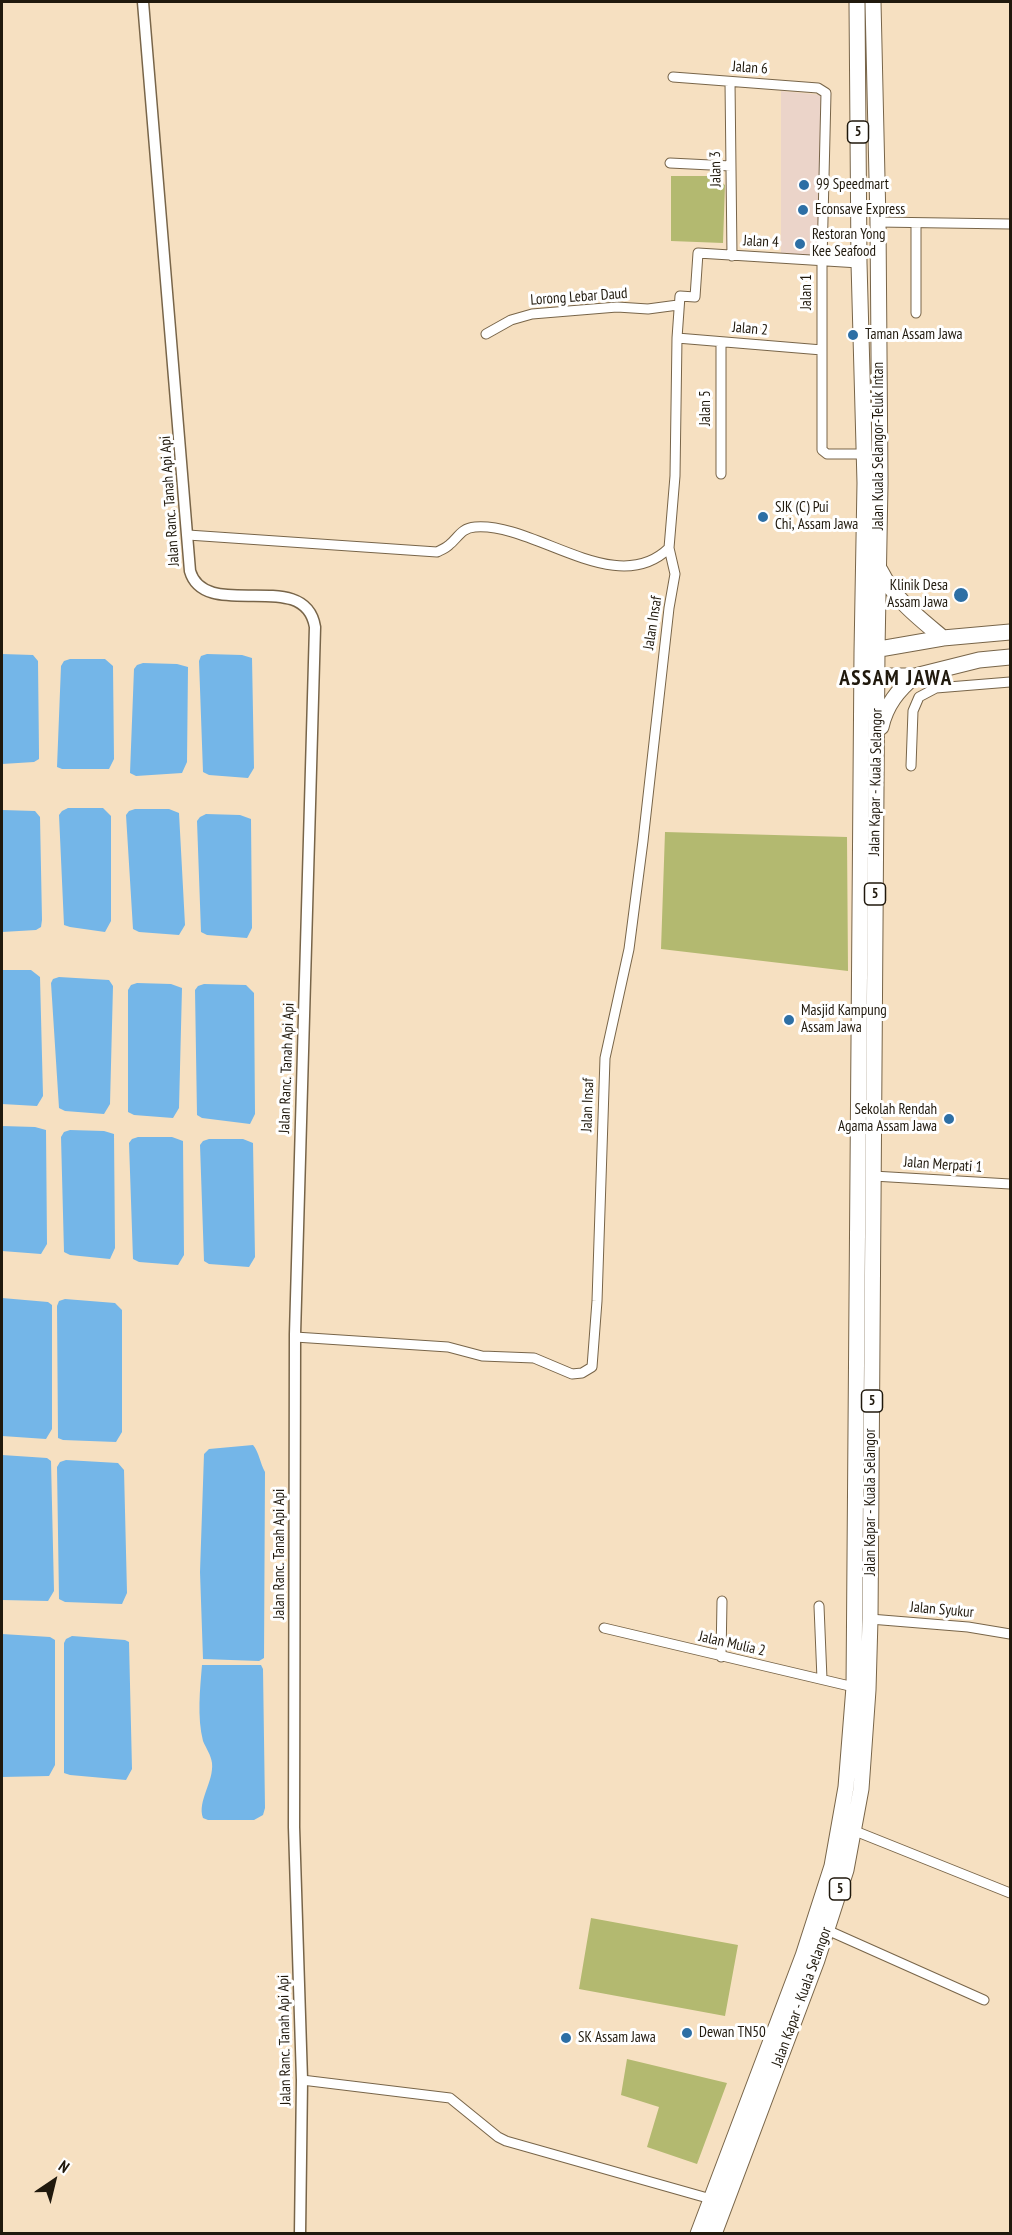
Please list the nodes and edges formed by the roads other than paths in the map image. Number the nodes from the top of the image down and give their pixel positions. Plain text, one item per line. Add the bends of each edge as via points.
1 (143, 2) edge
2 (857, 2) edge
3 (873, 2) edge
4 (673, 77) dead end
5 (730, 82) junction
6 (824, 90) joint
7 (670, 163) dead end
8 (731, 166) junction
9 (878, 222) junction
10 (916, 223) junction
11 (1011, 224) edge
12 (732, 255) junction
13 (822, 261) junction
14 (859, 263) junction
15 (678, 305) junction
16 (916, 313) dead end
17 (486, 334) dead end
18 (676, 338) junction
19 (721, 342) junction
20 (822, 350) junction
21 (864, 454) junction
22 (721, 474) dead end
23 (188, 535) junction
24 (669, 548) junction
25 (879, 567) junction
26 (1011, 632) edge
27 (943, 638) junction
28 (872, 647) junction
29 (1011, 657) edge
30 (915, 676) junction
31 (867, 680) junction
32 (1011, 682) edge
33 (877, 745) junction
34 (911, 766) dead end
35 (873, 1176) junction
36 (1011, 1184) edge
37 (296, 1337) junction
38 (722, 1601) dead end
39 (819, 1606) dead end
40 (870, 1619) junction
41 (604, 1628) dead end
42 (1011, 1634) edge
43 (722, 1657) junction
44 (822, 1679) junction
45 (861, 1688) junction
46 (855, 1831) junction
47 (1011, 1893) edge
48 (827, 1930) junction
49 (984, 2000) dead end
50 (766, 2076) junction
51 (302, 2080) junction
52 (711, 2199) junction
53 (300, 2234) edge
54 (698, 2234) edge
55 (714, 2234) edge

1 - 23 street, Jalan Ranc. Tanah Api Api
2 - 14 highway, Jalan Kuala Selangor-Teluk Intan / 5
3 - 9 highway, Jalan Kuala Selangor-Teluk Intan / 5
4 - 5 street, Jalan 6
5 - 6 street, Jalan 6
5 - 8 street, Jalan 3
6 - 13 street, Jalan 1 via 827,96
7 - 8 street
8 - 12 street, Jalan 3
9 - 10 street
9 - 25 highway, Jalan Kuala Selangor-Teluk Intan / 5
10 - 11 street
10 - 16 street
12 - 13 street, Jalan 4
12 - 15 street, Jalan 4 via 698,253 695,297 680,296
13 - 14 street, Jalan 4
13 - 20 street, Jalan 1
14 - 21 highway, Jalan Kuala Selangor-Teluk Intan / 5
15 - 17 street, Lorong Lebar Daud via 532,314
15 - 18 street
18 - 19 street, Jalan 2
18 - 24 street via 675,476
19 - 20 street, Jalan 2
19 - 22 street, Jalan 5
20 - 21 street, Jalan 1 via 822,450 826,454
21 - 28 highway, Jalan Kuala Selangor-Teluk Intan / 5 via 865,554
23 - 24 street via 437,552 466,529 492,528 598,562 622,565 656,559
23 - 37 street, Jalan Ranc. Tanah Api Api via 190,572 202,590 294,600 309,610 315,627
24 - 37 street, Jalan Insaf via 674,588 644,841 629,949 605,1058 592,1367 572,1374 522,1356
25 - 27 highway via 889,588
25 - 28 highway, Jalan Kuala Selangor-Teluk Intan / 5
26 - 27 highway
27 - 28 highway
28 - 31 highway, Jalan Kapar - Kuala Selangor / 5
29 - 30 highway via 979,660
30 - 31 highway
30 - 33 highway via 890,703
31 - 33 highway, Jalan Kapar - Kuala Selangor / 5
31 - 45 highway, Jalan Kapar - Kuala Selangor / 5
32 - 34 street via 936,688 919,697 913,711
33 - 35 highway, Jalan Kapar - Kuala Selangor / 5
35 - 36 street, Jalan Merpati 1
35 - 40 highway, Jalan Kapar - Kuala Selangor / 5
37 - 51 street, Jalan Ranc. Tanah Api Api via 294,1827
38 - 43 street
39 - 44 street
40 - 42 street, Jalan Syukur
40 - 45 highway, Jalan Kapar - Kuala Selangor / 5
41 - 43 street, Jalan Mulia 2
43 - 44 street, Jalan Mulia 2
44 - 45 street, Jalan Mulia 2
45 - 46 highway, Jalan Kapar - Kuala Selangor / 5 via 861,1789
45 - 50 highway, Jalan Kapar - Kuala Selangor / 5 via 832,1866
46 - 47 street
46 - 48 highway, Jalan Kapar - Kuala Selangor / 5
48 - 49 street
48 - 50 highway, Jalan Kapar - Kuala Selangor / 5
50 - 52 highway, Jalan Kapar - Kuala Selangor / 5
50 - 55 highway, Jalan Kapar - Kuala Selangor / 5
51 - 52 street via 450,2098 506,2141
51 - 53 street, Jalan Ranc. Tanah Api Api
52 - 54 highway, Jalan Kapar - Kuala Selangor / 5

